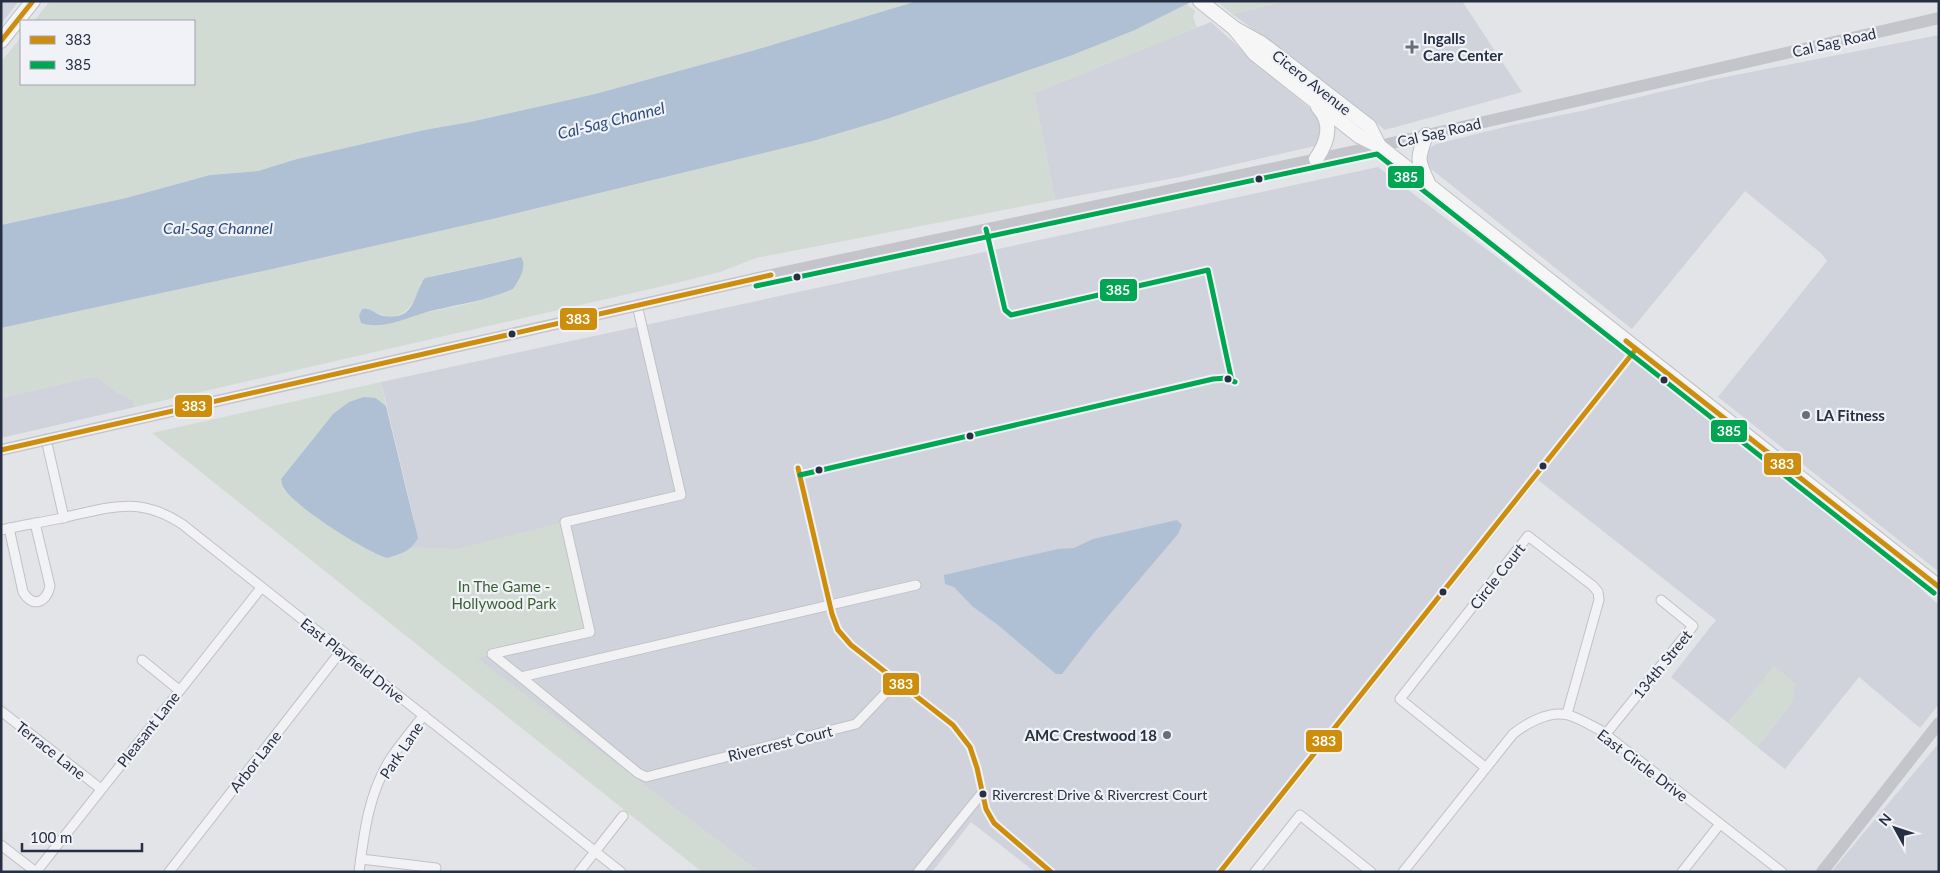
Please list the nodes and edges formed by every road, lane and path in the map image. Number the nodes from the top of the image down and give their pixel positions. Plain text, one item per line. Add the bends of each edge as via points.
1 (33, 1) edge
2 (1201, 2) edge
3 (1939, 18) edge
4 (1234, 28) junction
5 (1, 41) edge
6 (1307, 96) junction
7 (1426, 135) junction
8 (1379, 146) junction
9 (1316, 159) junction
10 (1430, 186) junction
11 (637, 305) junction
12 (46, 439) junction
13 (1, 450) edge
14 (64, 518) junction
15 (35, 523) junction
16 (5, 529) edge
17 (916, 585) dead end
18 (1939, 587) edge
19 (261, 588) junction
20 (1660, 600) dead end
21 (341, 651) junction
22 (142, 660) dead end
23 (522, 676) junction
24 (897, 681) dead end
25 (179, 690) junction
26 (1, 711) edge
27 (1567, 714) junction
28 (424, 715) junction
29 (1939, 723) edge
30 (1605, 735) junction
31 (1485, 767) junction
32 (101, 789) junction
33 (982, 793) dead end
34 (623, 816) dead end
35 (1720, 824) junction
36 (1, 845) edge
37 (595, 852) junction
38 (361, 859) junction
39 (436, 868) dead end
40 (36, 872) edge
41 (169, 872) edge
42 (359, 872) edge
43 (579, 872) edge
44 (621, 872) edge
45 (918, 872) edge
46 (1255, 872) edge
47 (1371, 872) edge
48 (1403, 872) edge
49 (1682, 872) edge
50 (1782, 872) edge
51 (1822, 872) edge

1 - 5 main road
2 - 4 main road, Cicero Avenue
3 - 7 main road, Cal Sag Road
4 - 6 main road, Cicero Avenue via 1255,54
4 - 8 main road, Cicero Avenue via 1261,43 1369,126
6 - 8 main road, Cicero Avenue via 1359,136
6 - 9 main road via 1322,111 1328,126 1324,147
7 - 8 main road, Cal Sag Road
7 - 10 main road via 1418,163
8 - 9 main road, Cal Sag Road
8 - 10 main road, Cicero Avenue
9 - 11 main road, Cal Sag Road
10 - 18 main road, Cicero Avenue
11 - 12 main road, Cal Sag Road
11 - 23 street via 681,495 565,522 590,632 492,654
12 - 13 main road, Cal Sag Road
12 - 14 street
14 - 15 street, East Playfield Drive
14 - 19 street, East Playfield Drive via 114,506 145,507 165,513
15 - 16 street, East Playfield Drive
15 - 16 street via 50,586 48,594 36,602 23,592
17 - 23 street
19 - 21 street, East Playfield Drive
19 - 25 street, Pleasant Lane
20 - 30 street, 134th Street via 1693,626
21 - 28 street, East Playfield Drive
21 - 41 street, Arbor Lane
22 - 25 street
23 - 24 street, Rivercrest Court via 646,777 856,724
25 - 32 street, Pleasant Lane
26 - 32 street, Terrace Lane
27 - 30 street, East Circle Drive
27 - 31 street via 1540,718 1523,726
27 - 31 street, Circle Court via 1599,600 1598,592 1528,536 1400,699
28 - 37 street, East Playfield Drive
28 - 38 street, Park Lane via 391,758 378,784 366,822
29 - 51 main road
30 - 35 street, East Circle Drive
31 - 48 street
32 - 40 street, Pleasant Lane
33 - 45 street
34 - 37 street
35 - 49 street
35 - 50 street, East Circle Drive
36 - 40 street
37 - 43 street
37 - 44 street, East Playfield Drive
38 - 39 street
38 - 42 street, Park Lane
46 - 47 street via 1300,815

